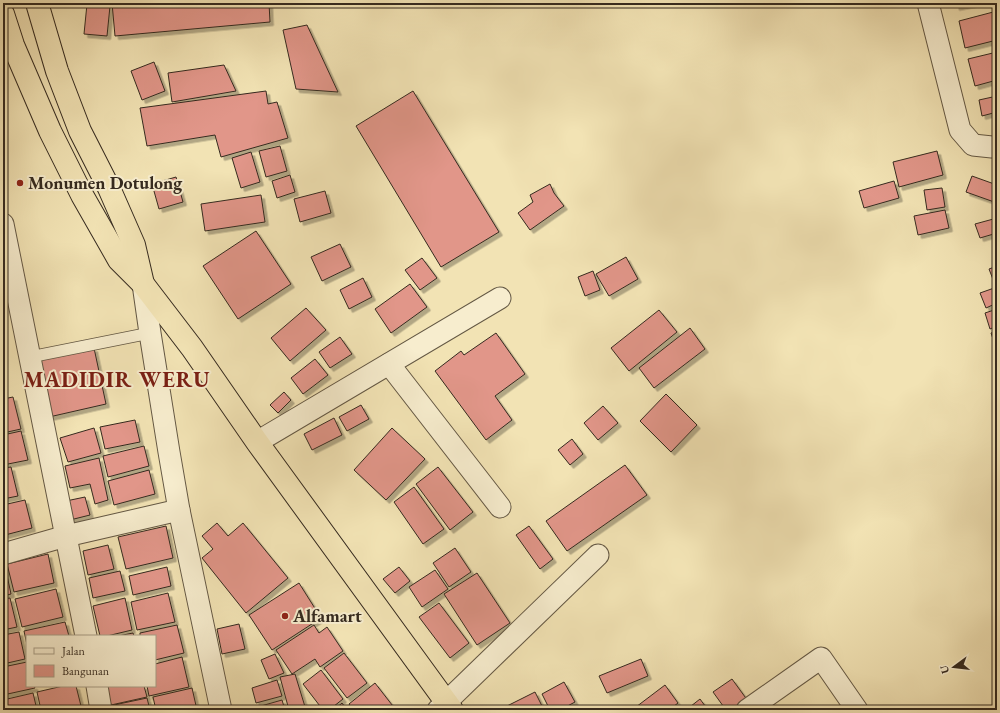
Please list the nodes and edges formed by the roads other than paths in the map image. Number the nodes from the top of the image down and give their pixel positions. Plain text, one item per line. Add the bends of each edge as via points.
1 (37, 3) edge
2 (928, 3) edge
3 (3, 14) edge
4 (997, 146) edge
5 (3, 224) edge
6 (144, 284) junction
7 (500, 298) dead end
8 (150, 333) junction
9 (30, 357) junction
10 (389, 364) junction
11 (257, 442) junction
12 (500, 507) dead end
13 (180, 510) junction
14 (66, 536) junction
15 (3, 554) edge
16 (598, 555) dead end
17 (86, 635) edge
18 (96, 687) edge
19 (446, 707) edge
20 (754, 708) edge
21 (101, 710) edge
22 (221, 710) edge
23 (857, 710) edge

1 - 6 highway via 80,131 134,245
2 - 4 street via 960,130 973,145 992,148
3 - 6 highway via 50,131 82,195 119,260
5 - 9 street
6 - 8 street
6 - 11 highway
7 - 10 street
8 - 9 lane
8 - 13 street
9 - 14 street
10 - 11 street
10 - 12 street
11 - 19 highway
13 - 14 street
13 - 22 street
14 - 15 street
14 - 17 street
16 - 19 street
18 - 21 street
20 - 23 street via 821,658

